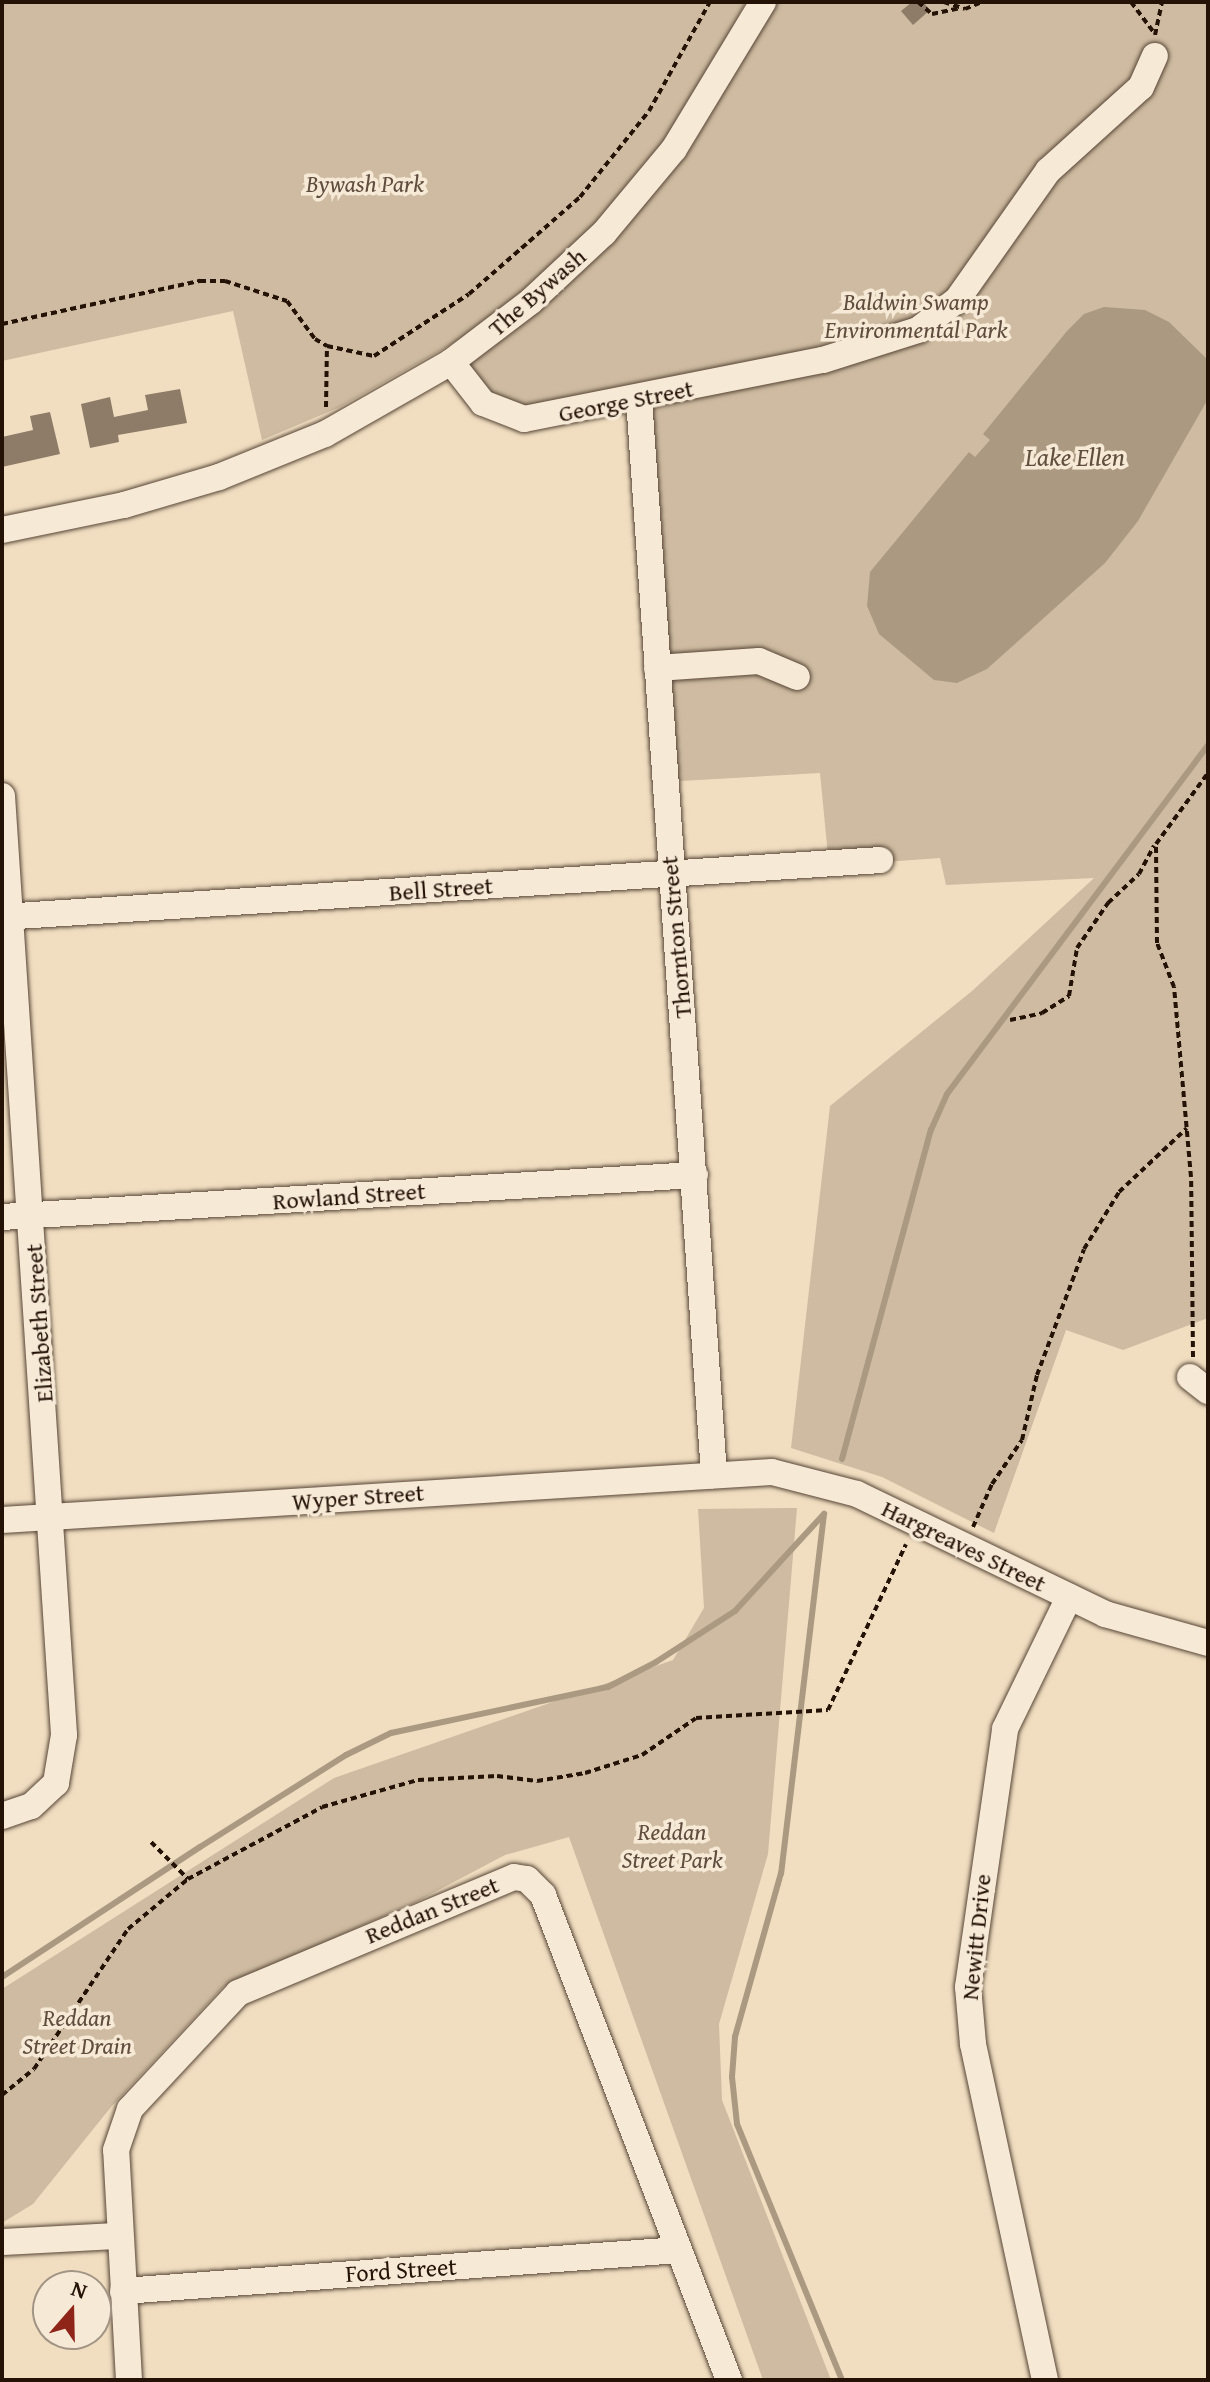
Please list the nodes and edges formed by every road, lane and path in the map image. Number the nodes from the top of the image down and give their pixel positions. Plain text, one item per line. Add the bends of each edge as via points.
1 (710, 2) edge
2 (763, 2) edge
3 (918, 2) edge
4 (944, 2) edge
5 (982, 2) edge
6 (1131, 2) edge
7 (1162, 2) edge
8 (974, 5) edge
9 (960, 8) junction
10 (1155, 45) junction
11 (2, 324) edge
12 (327, 346) junction
13 (451, 362) junction
14 (639, 399) junction
15 (325, 434) junction
16 (2, 530) edge
17 (657, 668) junction
18 (797, 677) dead end
19 (1208, 773) edge
20 (2, 796) edge
21 (1156, 844) junction
22 (880, 860) dead end
23 (671, 874) junction
24 (6, 917) edge
25 (1010, 1020) dead end
26 (1187, 1128) junction
27 (695, 1175) junction
28 (32, 1215) junction
29 (2, 1217) edge
30 (1199, 1384) edge
31 (714, 1475) junction
32 (51, 1517) junction
33 (2, 1520) edge
34 (960, 1522) dead end
35 (897, 1537) dead end
36 (1069, 1597) junction
37 (1208, 1643) edge
38 (2, 1816) edge
39 (153, 1844) dead end
40 (187, 1877) junction
41 (2, 2095) edge
42 (117, 2236) junction
43 (2, 2242) edge
44 (678, 2250) junction
45 (123, 2291) junction
46 (129, 2380) edge
47 (729, 2380) edge
48 (1045, 2380) edge

1 - 12 path via 649,111 580,197 521,252 469,294 374,356
2 - 13 street, The Bywash via 674,149 604,233 531,301
3 - 9 path via 932,14
4 - 9 path
5 - 8 path
6 - 10 path
7 - 10 path
8 - 9 path
10 - 14 street, George Street via 1141,87 1048,171 957,300 918,330 823,360
11 - 12 path via 200,281 225,281 287,301 315,339
12 - 15 path
13 - 14 street, George Street via 483,403 511,417 542,417
13 - 15 street, The Bywash
14 - 17 street, Thornton Street
15 - 16 street, The Bywash via 219,477 124,505
17 - 18 street via 759,661
17 - 23 street, Thornton Street
19 - 21 path
20 - 24 street, Elizabeth Street
21 - 25 path via 1139,874 1108,903 1077,948 1069,996 1042,1013
21 - 26 path via 1157,943 1174,987
22 - 23 street, Bell Street
23 - 24 street, Bell Street
23 - 27 street, Thornton Street
24 - 28 street, Elizabeth Street
26 - 30 path
26 - 34 path via 1119,1192 1084,1249 1037,1375 1015,1457 992,1484 973,1528
27 - 28 street, Rowland Street
27 - 31 street, Thornton Street
28 - 29 street, Rowland Street
28 - 32 street, Elizabeth Street
31 - 32 street, Wyper Street
31 - 36 street, Hargreaves Street via 789,1475 875,1502
32 - 33 street, Wyper Street
32 - 38 street, Elizabeth Street via 63,1761 46,1795
35 - 40 path via 906,1543 828,1710 696,1718 642,1755 585,1773 537,1781 466,1776 379,1790 322,1807
36 - 37 street, Hargreaves Street via 1134,1625
36 - 48 street, Newitt Drive via 1005,1729 968,1987 973,2044
39 - 40 path
40 - 41 path via 128,1929 34,2069
42 - 43 street
42 - 44 street, Reddan Street via 116,2150 122,2122 226,2002 252,1986 514,1877 527,1879 543,1895
42 - 45 street
44 - 45 street, Ford Street
44 - 47 street, Reddan Street
45 - 46 street

